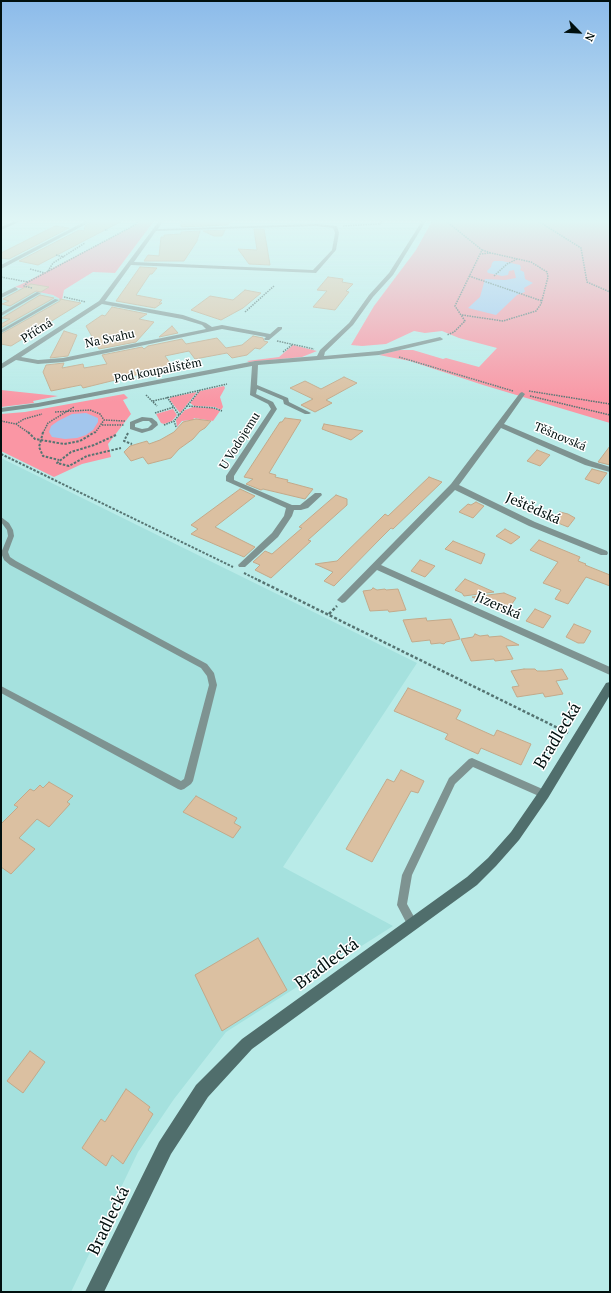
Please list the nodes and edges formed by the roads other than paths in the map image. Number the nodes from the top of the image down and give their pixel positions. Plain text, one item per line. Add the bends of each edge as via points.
1 (117, 281) edge
2 (384, 281) edge
3 (15, 289) dead end
4 (39, 293) dead end
5 (1, 296) edge
6 (57, 300) dead end
7 (101, 302) junction
8 (1, 315) edge
9 (280, 328) dead end
10 (210, 329) junction
11 (1, 332) edge
12 (440, 339) road end
13 (322, 351) junction
14 (347, 357) junction
15 (14, 358) junction
16 (320, 358) junction
17 (255, 363) junction
18 (1, 367) edge
19 (253, 386) junction
20 (522, 394) road end
21 (1, 410) edge
22 (307, 413) dead end
23 (500, 424) junction
24 (610, 470) edge
25 (454, 486) junction
26 (318, 495) dead end
27 (290, 508) junction
28 (1, 518) edge
29 (604, 554) dead end
30 (242, 565) dead end
31 (375, 566) junction
32 (342, 600) dead end
33 (610, 671) edge
34 (610, 686) edge
35 (1, 689) edge
36 (544, 794) junction
37 (413, 924) junction
38 (94, 1292) edge

1 - 7 street, Příčná
2 - 13 street via 351,324
3 - 5 street
4 - 8 lane
6 - 11 lane
7 - 10 street, Na Svahu via 183,317 204,324
7 - 15 street, Příčná
9 - 10 street, Na Svahu via 269,337 228,327
10 - 15 street, Na Svahu via 63,360 38,362
12 - 14 street, Pod koupalištěm via 379,353
13 - 14 street
13 - 16 street
14 - 16 street, Pod koupalištěm
15 - 18 street, Příčná
16 - 17 street, Pod koupalištěm
17 - 19 street
17 - 21 street, Pod koupalištěm
19 - 22 street via 286,399 286,403
19 - 27 street, U Vodojemu via 253,395 271,403 274,409 230,476 230,481
20 - 23 street
23 - 24 street, Těšnovská
23 - 25 street
25 - 29 street, Ještědská via 532,524
25 - 31 street
26 - 27 street via 301,508
27 - 30 street via 288,516 275,535
28 - 35 lane via 7,524 11,536 4,552 13,563 204,666 211,676 213,685 192,769 188,781 181,786
31 - 32 street
31 - 33 street, Jizerská
34 - 36 street, Bradlecká
36 - 37 street, Bradlecká via 515,836 492,862 472,881
36 - 37 lane via 472,762 452,782 407,875 402,905
37 - 38 street, Bradlecká via 248,1044 202,1091 165,1148

